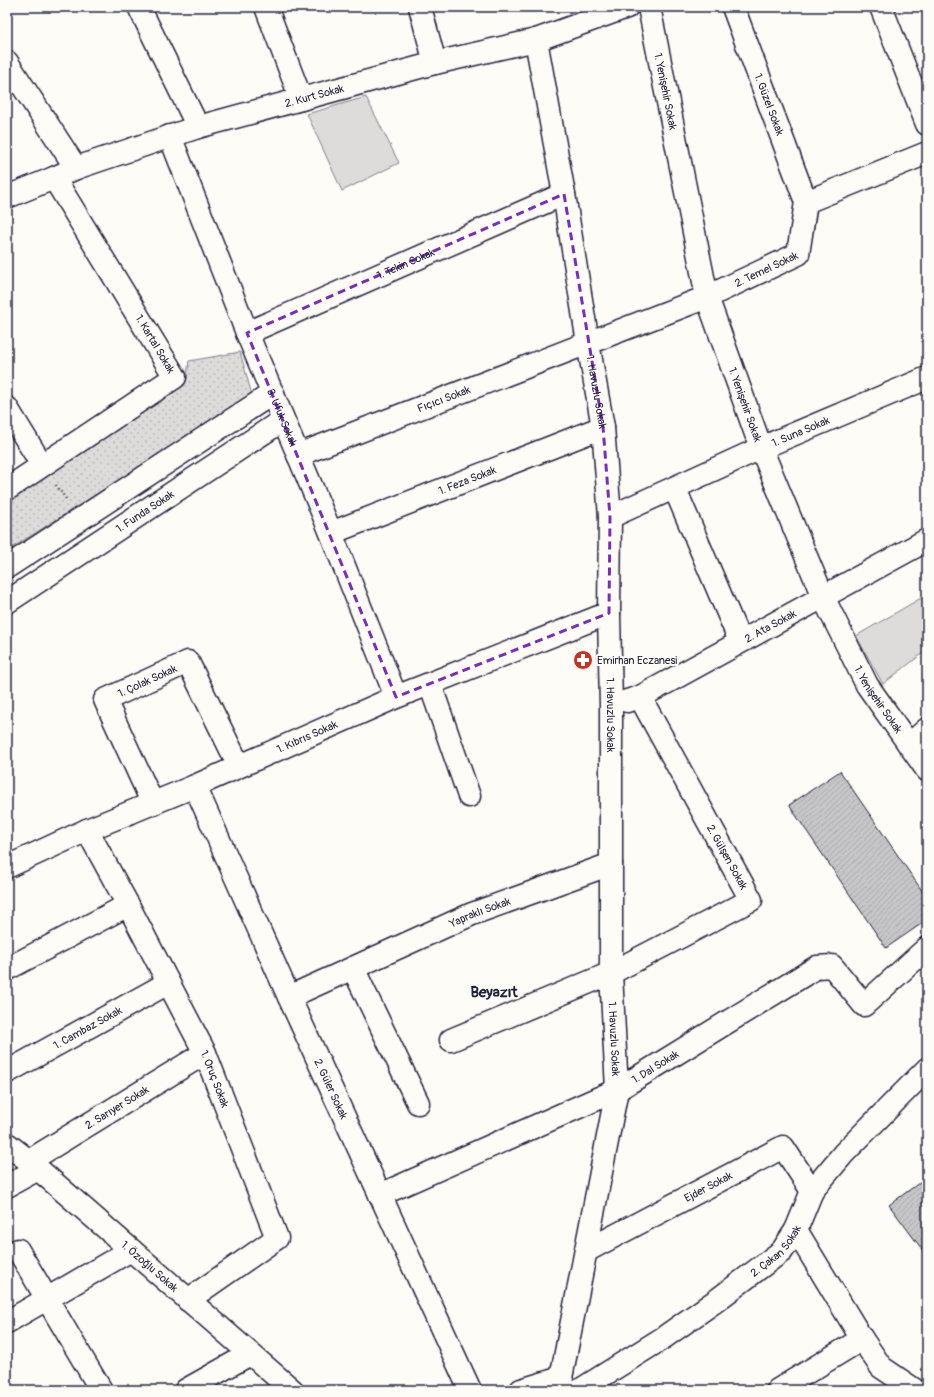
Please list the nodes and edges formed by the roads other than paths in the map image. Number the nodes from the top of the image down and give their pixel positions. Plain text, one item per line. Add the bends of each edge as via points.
1 (139, 7) edge
2 (266, 7) edge
3 (420, 7) edge
4 (627, 7) edge
5 (649, 7) edge
6 (733, 7) edge
7 (881, 7) edge
8 (593, 13) edge
9 (536, 40) junction
10 (7, 62) edge
11 (435, 63) junction
12 (301, 99) junction
13 (927, 124) edge
14 (198, 127) junction
15 (170, 136) junction
16 (927, 153) edge
17 (76, 168) junction
18 (54, 178) junction
19 (564, 194) junction
20 (7, 197) edge
21 (806, 202) junction
22 (707, 297) junction
23 (247, 333) junction
24 (588, 343) junction
25 (927, 378) edge
26 (273, 393) junction
27 (7, 408) edge
28 (284, 420) junction
29 (603, 427) junction
30 (761, 448) junction
31 (298, 456) junction
32 (42, 465) junction
33 (7, 489) edge
34 (675, 489) junction
35 (610, 517) junction
36 (331, 533) junction
37 (927, 540) edge
38 (7, 567) edge
39 (823, 597) junction
40 (7, 602) edge
41 (609, 612) junction
42 (740, 642) junction
43 (430, 684) junction
44 (396, 697) junction
45 (640, 697) junction
46 (611, 706) junction
47 (927, 729) edge
48 (908, 745) junction
49 (239, 766) junction
50 (927, 770) edge
51 (195, 786) junction
52 (469, 796) dead end
53 (153, 804) junction
54 (87, 830) junction
55 (611, 864) junction
56 (7, 867) edge
57 (128, 904) junction
58 (927, 948) edge
59 (353, 968) junction
60 (7, 969) edge
61 (611, 973) junction
62 (168, 983) junction
63 (289, 997) junction
64 (451, 1040) dead end
65 (205, 1053) junction
66 (927, 1069) edge
67 (7, 1072) edge
68 (617, 1090) junction
69 (418, 1103) dead end
70 (7, 1144) edge
71 (34, 1165) junction
72 (7, 1186) edge
73 (812, 1191) junction
74 (380, 1195) junction
75 (796, 1230) junction
76 (18, 1250) dead end
77 (131, 1250) junction
78 (586, 1251) junction
79 (47, 1300) junction
80 (188, 1300) junction
81 (7, 1322) edge
82 (862, 1339) junction
83 (250, 1354) junction
84 (218, 1382) edge
85 (563, 1384) edge
86 (914, 1389) edge
87 (101, 1390) edge
88 (186, 1390) edge
89 (292, 1390) edge
90 (470, 1390) edge
91 (521, 1390) edge
92 (580, 1390) edge
93 (778, 1390) edge

1 - 14 street
2 - 12 street
3 - 11 street
4 - 8 street, 2. Kurt Sokak
5 - 22 street, 1. Yenişehir Sokak
6 - 21 street, 1. Güzel Sokak
7 - 13 street
8 - 9 street, 2. Kurt Sokak
9 - 11 street, 2. Kurt Sokak
9 - 19 street, 1. Havuzlu Sokak
10 - 17 street
11 - 12 street, 2. Kurt Sokak
12 - 14 street, 2. Kurt Sokak
14 - 15 street, 2. Kurt Sokak
15 - 17 street, 2. Kurt Sokak
15 - 23 street, 3. Ufuk Sokak
16 - 21 street
17 - 18 street, 2. Kurt Sokak
18 - 20 street, 2. Kurt Sokak
18 - 32 street, 1. Kartal Sokak via 175,377
19 - 23 street, 1. Tekin Sokak
19 - 24 street, 1. Havuzlu Sokak
21 - 22 street, 2. Temel Sokak via 798,254
22 - 24 street, 2. Temel Sokak
22 - 30 street, 1. Yenişehir Sokak
23 - 26 street, 3. Ufuk Sokak
24 - 29 street, 1. Havuzlu Sokak
24 - 31 street, Fıçıcı Sokak
25 - 30 street, 1. Suna Sokak
26 - 28 street, 3. Ufuk Sokak
26 - 38 street
27 - 32 street
28 - 31 street, 3. Ufuk Sokak
28 - 40 street, 1. Funda Sokak
29 - 35 street, 1. Havuzlu Sokak
29 - 36 street, 1. Feza Sokak
30 - 34 street, 1. Suna Sokak
30 - 39 street, 1. Yenişehir Sokak
31 - 36 street, 3. Ufuk Sokak
32 - 33 street, 1. Kartal Sokak
34 - 35 street, 1. Suna Sokak
34 - 42 street
35 - 41 street, 1. Havuzlu Sokak
36 - 44 street, 3. Ufuk Sokak
37 - 39 street, 2. Ata Sokak
39 - 42 street, 2. Ata Sokak
39 - 48 street, 1. Yenişehir Sokak via 867,685
41 - 43 street, 1. Kıbrıs Sokak
41 - 46 street, 1. Havuzlu Sokak
42 - 45 street, 2. Ata Sokak
43 - 44 street, 1. Kıbrıs Sokak
43 - 52 street
44 - 49 street, 1. Kıbrıs Sokak
45 - 46 street, 2. Ata Sokak
45 - 61 street, 2. Gülşen Sokak via 751,900
46 - 55 street, 1. Havuzlu Sokak
47 - 48 street
48 - 50 street, 1. Yenişehir Sokak
49 - 51 street, 1. Kıbrıs Sokak
49 - 53 street, 1. Çolak Sokak via 188,662 105,700
51 - 53 street, 1. Kıbrıs Sokak
51 - 63 street, 2. Güler Sokak
53 - 54 street, 1. Kıbrıs Sokak
54 - 56 street, 1. Kıbrıs Sokak
54 - 57 street, 1. Oruç Sokak
55 - 59 street, Yapraklı Sokak via 472,914
55 - 61 street, 1. Havuzlu Sokak
57 - 60 street
57 - 62 street, 1. Oruç Sokak
58 - 68 street, 1. Dal Sokak via 864,1005 832,966 817,966
59 - 63 street, Yapraklı Sokak
59 - 69 street
61 - 64 street
61 - 68 street, 1. Havuzlu Sokak
62 - 65 street, 1. Oruç Sokak
62 - 67 street, 1. Cambaz Sokak
63 - 74 street, 2. Güler Sokak
65 - 71 street, 2. Sarıyer Sokak
65 - 80 street, 1. Oruç Sokak via 277,1238
66 - 73 street, 2. Çakan Sokak via 844,1153
68 - 74 street, 1. Dal Sokak
68 - 78 street, 1. Havuzlu Sokak
70 - 71 street, 1. Özoğlu Sokak
71 - 72 street, 2. Sarıyer Sokak
71 - 77 street, 1. Özoğlu Sokak
73 - 75 street, 2. Çakan Sokak
73 - 78 street, Ejder Sokak via 784,1147
74 - 90 street, 2. Güler Sokak
75 - 82 street
75 - 92 street, 2. Çakan Sokak via 782,1251 717,1300 663,1338
76 - 79 street
77 - 79 street
77 - 80 street, 1. Özoğlu Sokak
78 - 85 street, 1. Havuzlu Sokak
79 - 81 street
79 - 87 street
80 - 83 street, 1. Özoğlu Sokak
82 - 86 street via 882,1367
82 - 93 street
83 - 84 street
83 - 89 street, 1. Özoğlu Sokak
84 - 88 street
85 - 91 street

